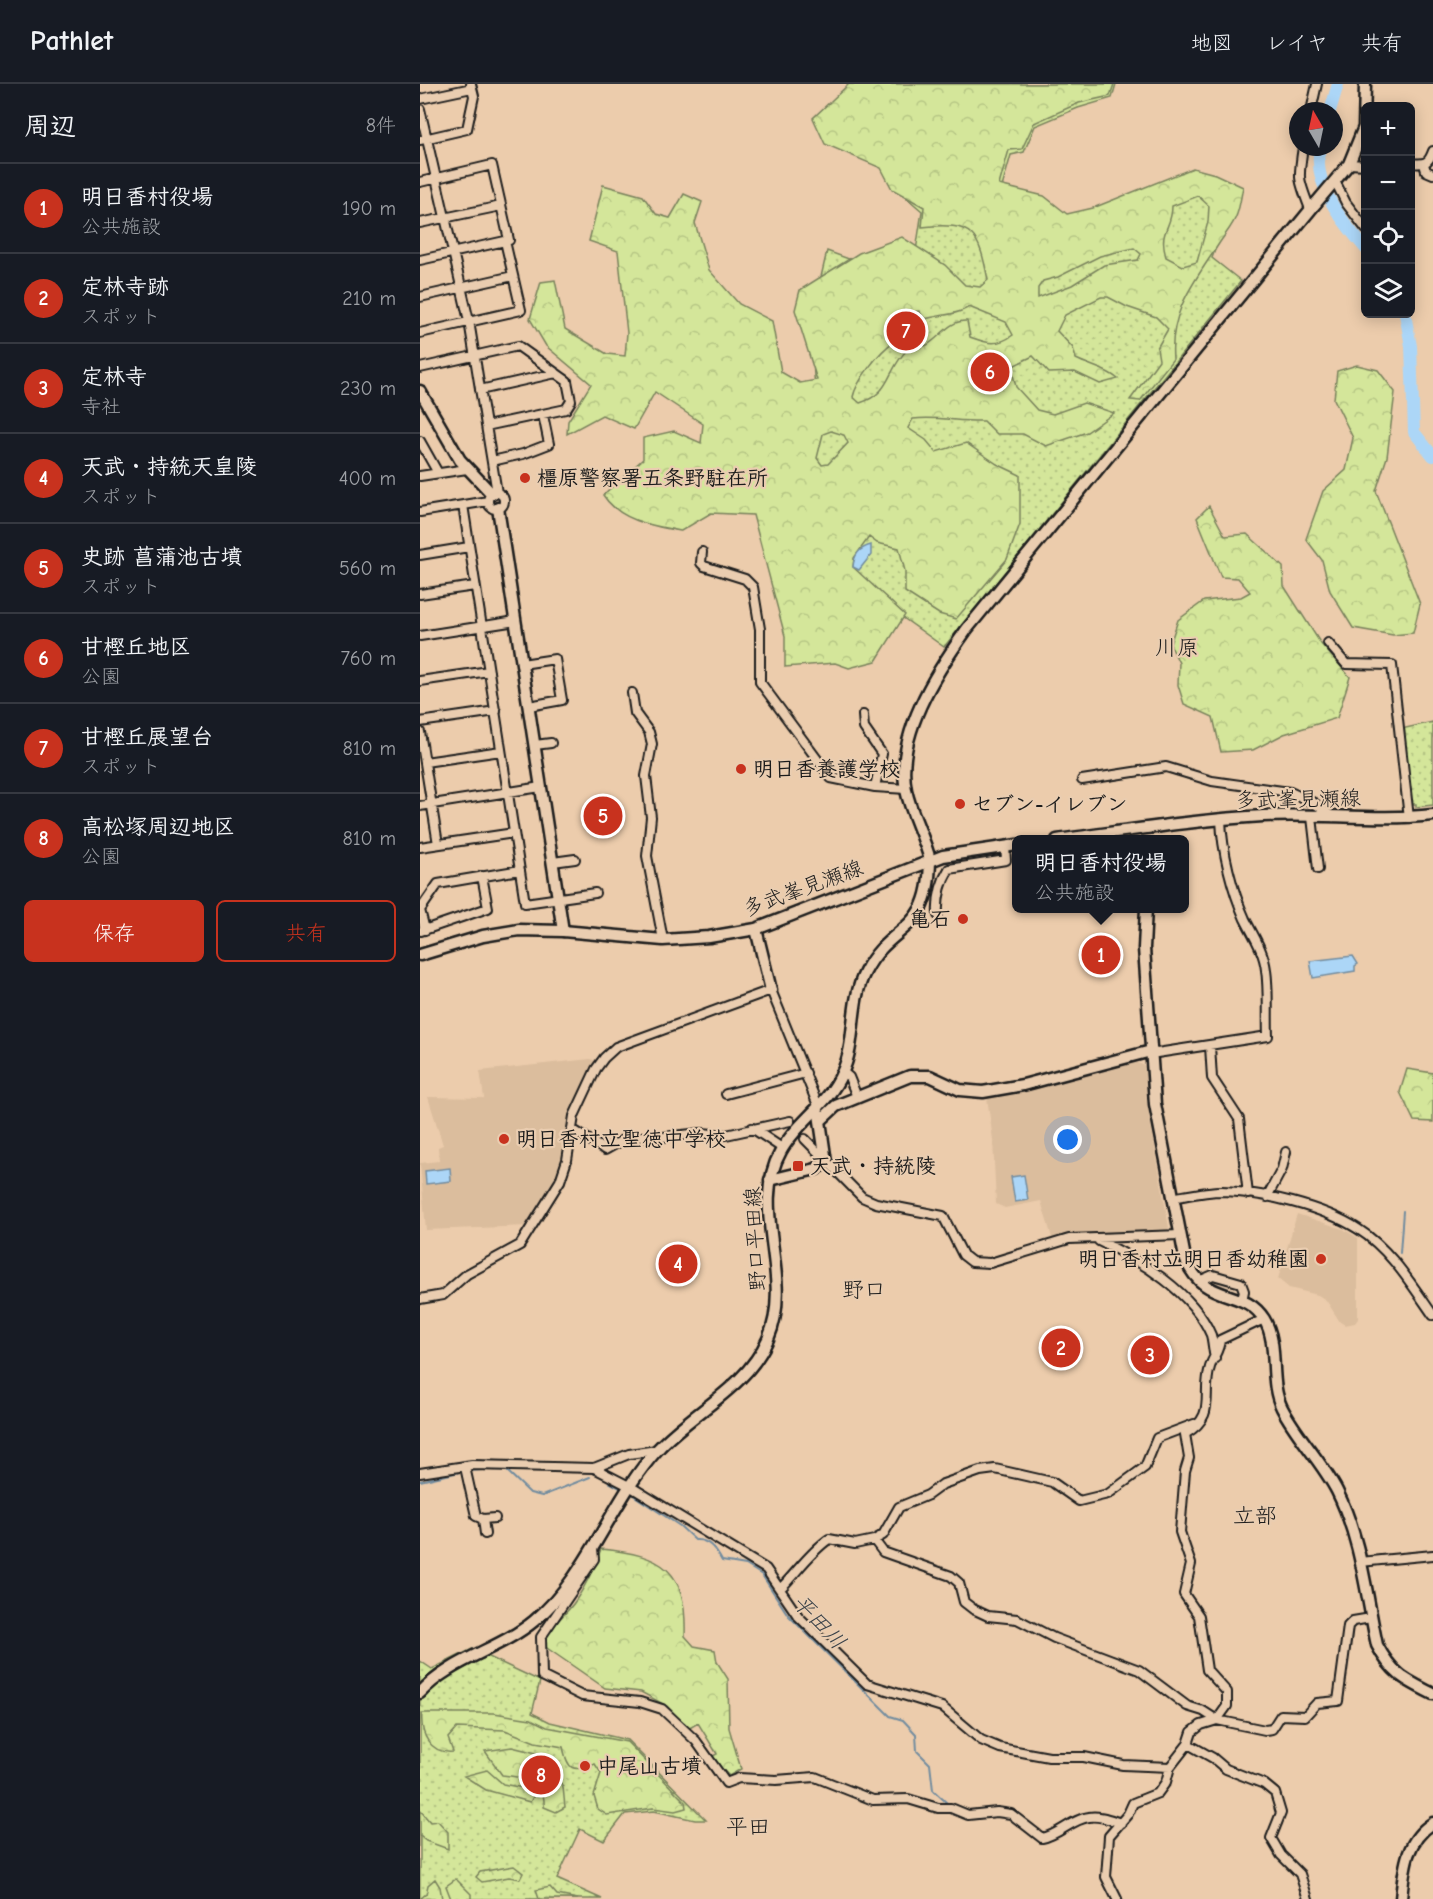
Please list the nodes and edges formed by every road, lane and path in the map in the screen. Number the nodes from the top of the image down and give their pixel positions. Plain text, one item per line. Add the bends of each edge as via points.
1 (1317, 84) edge
2 (1365, 84) edge
3 (472, 86) edge
4 (420, 99) edge
5 (1313, 102) edge
6 (420, 109) edge
7 (423, 140) edge
8 (1433, 151) edge
9 (1301, 156) edge
10 (1349, 164) junction
11 (1415, 164) edge
12 (1424, 164) junction
13 (1361, 165) edge
14 (1433, 174) edge
15 (436, 178) junction
16 (1336, 179) junction
17 (420, 182) edge
18 (501, 206) junction
19 (1313, 206) junction
20 (445, 218) junction
21 (1361, 222) edge
22 (420, 223) edge
23 (505, 241) junction
24 (453, 252) junction
25 (420, 260) edge
26 (513, 276) junction
27 (461, 288) junction
28 (420, 297) edge
29 (469, 321) junction
30 (420, 333) edge
31 (475, 356) junction
32 (420, 368) edge
33 (556, 373) junction
34 (480, 390) junction
35 (420, 392) edge
36 (543, 415) junction
37 (486, 426) junction
38 (420, 442) edge
39 (492, 461) junction
40 (467, 469) junction
41 (438, 473) junction
42 (420, 476) edge
43 (492, 496) junction
44 (463, 505) junction
45 (498, 508) junction
46 (420, 512) edge
47 (469, 547) junction
48 (702, 552) dead end
49 (420, 555) edge
50 (475, 586) junction
51 (420, 594) edge
52 (516, 621) junction
53 (482, 627) junction
54 (420, 636) edge
55 (1328, 643) dead end
56 (522, 664) junction
57 (489, 671) junction
58 (420, 681) edge
59 (632, 693) dead end
60 (529, 706) junction
61 (496, 711) junction
62 (863, 715) dead end
63 (420, 722) edge
64 (420, 732) edge
65 (551, 743) dead end
66 (535, 745) junction
67 (501, 751) junction
68 (425, 762) junction
69 (1082, 780) dead end
70 (541, 787) junction
71 (875, 787) junction
72 (906, 789) junction
73 (507, 792) junction
74 (431, 804) junction
75 (420, 806) edge
76 (1433, 815) edge
77 (1312, 817) junction
78 (1334, 817) junction
79 (1409, 818) junction
80 (1221, 819) junction
81 (514, 833) junction
82 (1138, 835) edge
83 (438, 844) junction
84 (1012, 845) edge
85 (1005, 846) junction
86 (420, 847) edge
87 (575, 859) dead end
88 (930, 860) junction
89 (553, 862) junction
90 (1318, 869) dead end
91 (520, 870) junction
92 (482, 876) junction
93 (595, 892) dead end
94 (558, 898) junction
95 (1146, 913) edge
96 (421, 914) edge
97 (938, 915) dead end
98 (756, 929) junction
99 (422, 930) edge
100 (563, 931) junction
101 (663, 940) junction
102 (420, 955) edge
103 (771, 990) junction
104 (1210, 1046) junction
105 (1151, 1051) junction
106 (843, 1072) junction
107 (806, 1073) junction
108 (726, 1094) dead end
109 (857, 1097) junction
110 (819, 1107) junction
111 (789, 1121) dead end
112 (820, 1121) junction
113 (752, 1128) junction
114 (572, 1129) junction
115 (805, 1139) dead end
116 (782, 1148) junction
117 (1286, 1152) dead end
118 (826, 1162) junction
119 (770, 1180) junction
120 (1248, 1194) junction
121 (1267, 1197) junction
122 (1172, 1198) junction
123 (1180, 1235) junction
124 (1098, 1240) junction
125 (1199, 1281) junction
126 (420, 1299) edge
127 (1242, 1301) junction
128 (1433, 1315) edge
129 (1264, 1319) junction
130 (1215, 1358) junction
131 (1199, 1421) junction
132 (657, 1450) junction
133 (594, 1468) junction
134 (465, 1470) junction
135 (420, 1473) edge
136 (631, 1487) junction
137 (495, 1518) dead end
138 (483, 1519) junction
139 (485, 1534) dead end
140 (874, 1540) junction
141 (593, 1549) junction
142 (1433, 1555) edge
143 (1360, 1562) junction
144 (780, 1588) junction
145 (1371, 1618) junction
146 (420, 1693) edge
147 (1433, 1694) edge
148 (1217, 1720) junction
149 (1188, 1744) junction
150 (1170, 1767) junction
151 (1433, 1822) edge
152 (1121, 1823) junction
153 (1117, 1899) edge
154 (1308, 1899) edge
155 (1401, 1899) edge

1 - 5 street
2 - 10 street via 1364,127
3 - 4 street
3 - 7 street via 474,96 467,129
6 - 7 street
7 - 15 street
8 - 12 street
9 - 19 street via 1299,181
10 - 13 street
10 - 16 street
11 - 12 street
12 - 14 street via 1426,171
15 - 17 street
15 - 18 street via 492,165
15 - 20 street
16 - 19 street
16 - 21 street
18 - 20 street
18 - 23 street via 509,240
19 - 72 street via 958,641 930,686 910,735 903,762
20 - 22 street
20 - 24 street
23 - 24 street
23 - 26 street
24 - 25 street
24 - 27 street
26 - 27 street
26 - 29 street via 521,310
27 - 28 street
27 - 29 street
29 - 30 street
29 - 31 street
31 - 32 street
31 - 33 street via 518,346
31 - 34 street
33 - 34 street
33 - 36 street via 567,381 571,401 566,409
34 - 37 street
35 - 40 street
36 - 37 street
36 - 39 street via 549,444
37 - 39 street
38 - 41 street
39 - 43 street
40 - 41 street
40 - 43 street
41 - 42 street
43 - 44 street
43 - 45 street via 490,506
43 - 45 street via 504,499
44 - 46 street
44 - 47 street
45 - 52 street
47 - 49 street
47 - 50 street
48 - 71 street via 704,567 745,579 753,587 760,629 760,682 779,710 831,777
50 - 51 street
50 - 53 street
52 - 53 street
52 - 56 street
53 - 54 street
53 - 57 street
55 - 79 street via 1346,664 1392,665
56 - 60 street
56 - 60 street via 555,659 562,700
57 - 58 street
57 - 61 street
59 - 101 street via 635,713 649,732 652,744 646,776 651,817 647,856
60 - 66 street
61 - 63 street
61 - 67 street
62 - 71 street via 864,728 882,754
64 - 68 street
65 - 66 street
66 - 70 street
67 - 68 street
67 - 73 street
68 - 74 street
69 - 78 street via 1166,767 1212,781 1290,792
70 - 73 street
70 - 89 street
71 - 72 street
72 - 88 street
73 - 74 street
73 - 81 street
74 - 75 street
74 - 83 street
76 - 79 street, 多武峯見瀬線
77 - 78 street, 多武峯見瀬線
77 - 80 street, 多武峯見瀬線
77 - 90 street
78 - 79 street, 多武峯見瀬線
80 - 82 street, 多武峯見瀬線
80 - 104 street via 1234,883 1266,970 1268,1036
81 - 83 street
81 - 91 street
83 - 86 street
84 - 85 street, 多武峯見瀬線
85 - 88 street, 多武峯見瀬線
85 - 97 street via 1006,860 950,869 943,879
87 - 89 street
88 - 98 street, 多武峯見瀬線
88 - 106 street, 野口平田線 via 923,907 912,924 889,942 865,972
89 - 94 street
91 - 92 street
91 - 94 street via 525,903
92 - 96 street via 438,884
92 - 99 street via 488,908
93 - 94 street
94 - 100 street
95 - 105 street via 1144,948
96 - 99 street
98 - 101 street, 多武峯見瀬線
98 - 103 street
100 - 101 street, 多武峯見瀬線
100 - 102 street, 多武峯見瀬線 via 500,933
103 - 107 street
103 - 114 street via 616,1047 596,1069
104 - 105 street
104 - 120 street via 1212,1078 1239,1119
105 - 109 street via 983,1092 960,1090 918,1074
105 - 122 street via 1155,1104
106 - 109 street
106 - 110 street, 野口平田線
107 - 108 street
107 - 110 street
109 - 112 street via 836,1106
110 - 112 street
110 - 116 street, 野口平田線
111 - 113 street
112 - 118 street
113 - 114 street via 713,1136 630,1136 605,1150
113 - 116 street
114 - 126 street via 560,1180 520,1245 467,1274 443,1294
115 - 118 street
116 - 119 street, 野口平田線
117 - 121 street
118 - 119 street via 816,1170
118 - 124 street via 862,1197 944,1216 963,1255 972,1262 990,1263 1070,1239
119 - 132 street, 野口平田線 via 768,1196 778,1292 768,1339 754,1364 736,1384
120 - 121 street
120 - 122 street via 1221,1191
121 - 128 street via 1316,1210 1358,1229 1400,1268
122 - 123 street
123 - 124 street
123 - 125 street via 1191,1275
124 - 130 street via 1187,1299 1212,1337
125 - 127 street via 1209,1290
125 - 127 street via 1213,1275 1241,1283
127 - 129 street
129 - 130 street via 1220,1340
129 - 143 street via 1272,1342 1276,1392 1282,1408 1336,1490 1350,1520
130 - 131 street via 1210,1366 1208,1409
131 - 140 street via 1157,1438 1145,1467 1108,1494 1078,1501 1052,1482 995,1469 980,1471 898,1507 883,1536
131 - 148 street via 1185,1434 1189,1458 1180,1532 1191,1564 1184,1594 1199,1616 1207,1670 1227,1692 1227,1706
132 - 133 street via 629,1454
132 - 136 street, 野口平田線
133 - 134 street via 496,1465
133 - 136 street
134 - 135 street
134 - 138 street via 476,1516
136 - 141 street, 野口平田線
136 - 144 street via 766,1569
137 - 138 street
138 - 139 street
140 - 144 street via 855,1544 829,1539 815,1548
140 - 148 street via 884,1552 951,1576 958,1582 964,1602 973,1609 988,1616 1017,1619 1054,1638 1138,1670 1187,1706
141 - 146 street, 野口平田線 via 564,1591 534,1621 446,1671
141 - 152 street via 594,1558 542,1637 542,1676 582,1696 639,1702 662,1709 696,1741 726,1783 739,1778 815,1777 873,1800 908,1799 968,1815 1011,1814 1042,1838 1086,1817
142 - 143 street
143 - 145 street
144 - 150 street via 798,1616 867,1684 942,1707 981,1740 1000,1748 1049,1757
145 - 147 street via 1377,1645 1386,1662 1400,1678
145 - 148 street via 1353,1621 1348,1626 1338,1701 1317,1703 1305,1716 1281,1715 1268,1730
148 - 149 street via 1192,1732
149 - 150 street
149 - 154 street via 1226,1769 1264,1784 1275,1793 1281,1813 1271,1838 1300,1874
150 - 152 street via 1158,1792 1132,1803
151 - 155 street via 1411,1845 1404,1863
152 - 153 street via 1109,1836 1105,1865 1106,1877

